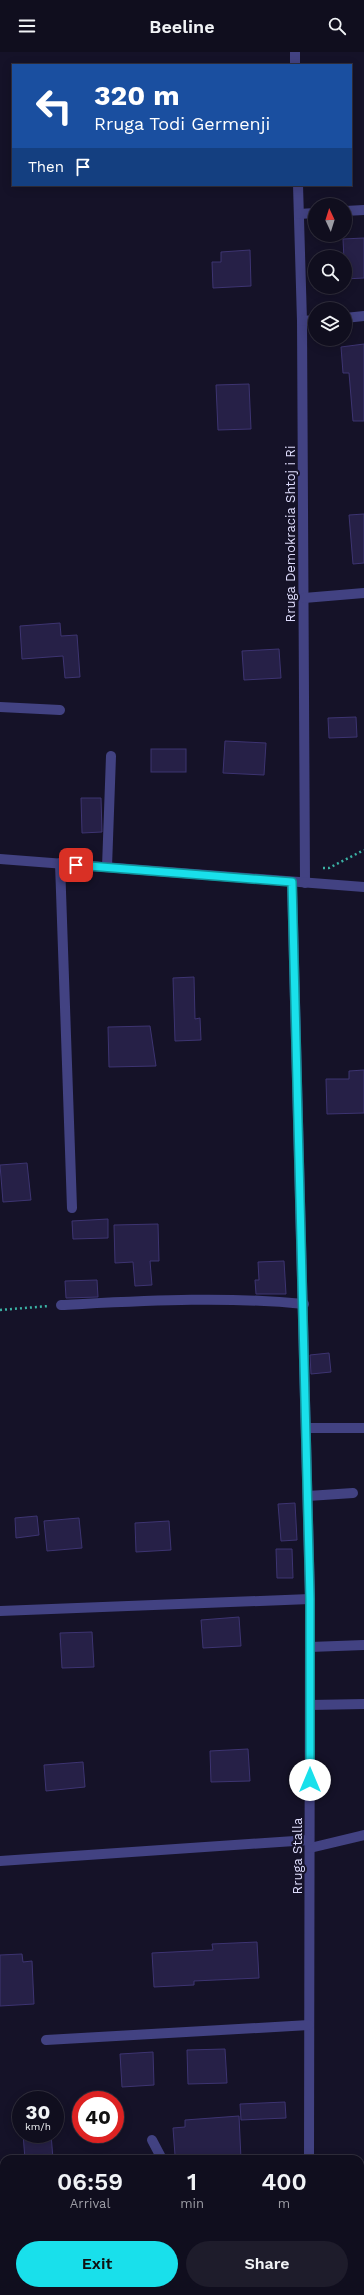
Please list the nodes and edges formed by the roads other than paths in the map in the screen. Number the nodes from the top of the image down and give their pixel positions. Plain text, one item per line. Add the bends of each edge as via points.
1 (295, 52) edge
2 (295, 64) edge
3 (298, 186) edge
4 (364, 210) edge
5 (352, 211) edge
6 (308, 213) edge
7 (299, 214) junction
8 (364, 316) edge
9 (352, 317) edge
10 (302, 321) junction
11 (308, 321) edge
12 (364, 592) edge
13 (304, 598) junction
14 (0, 707) edge
15 (60, 710) dead end
16 (111, 756) dead end
17 (0, 859) edge
18 (60, 863) junction
19 (107, 867) junction
20 (292, 882) junction
21 (305, 883) junction
22 (364, 887) edge
23 (72, 1208) dead end
24 (304, 1304) junction
25 (61, 1305) road end
26 (306, 1428) junction
27 (364, 1428) edge
28 (353, 1493) dead end
29 (308, 1496) junction
30 (310, 1599) junction
31 (0, 1611) edge
32 (364, 1645) edge
33 (310, 1647) junction
34 (364, 1704) edge
35 (310, 1705) junction
36 (364, 1835) edge
37 (310, 1844) junction
38 (0, 1861) edge
39 (309, 2025) junction
40 (46, 2040) dead end
41 (152, 2140) dead end
42 (160, 2155) edge
43 (309, 2155) edge

1 - 2 street
3 - 7 street, Rruga Demokracia Shtoj i Ri
4 - 5 street
6 - 7 street
7 - 10 street, Rruga Demokracia Shtoj i Ri
8 - 9 street
10 - 11 street
10 - 13 street, Rruga Demokracia Shtoj i Ri
12 - 13 street
13 - 21 street, Rruga Demokracia Shtoj i Ri
14 - 15 street
16 - 19 street
17 - 18 street
18 - 19 street
18 - 23 street
19 - 20 street
20 - 21 street
20 - 24 street, Rruga Stalla
21 - 22 street
24 - 25 street via 266,1300 193,1299
24 - 26 street, Rruga Stalla
26 - 27 street
26 - 29 street, Rruga Stalla
28 - 29 street
29 - 30 street, Rruga Stalla
30 - 31 street
30 - 33 street, Rruga Stalla
32 - 33 street
33 - 35 street, Rruga Stalla
34 - 35 street
35 - 37 street, Rruga Stalla
36 - 37 street
37 - 38 street
37 - 39 street, Rruga Stalla
39 - 40 street
39 - 43 street, Rruga Stalla
41 - 42 street

